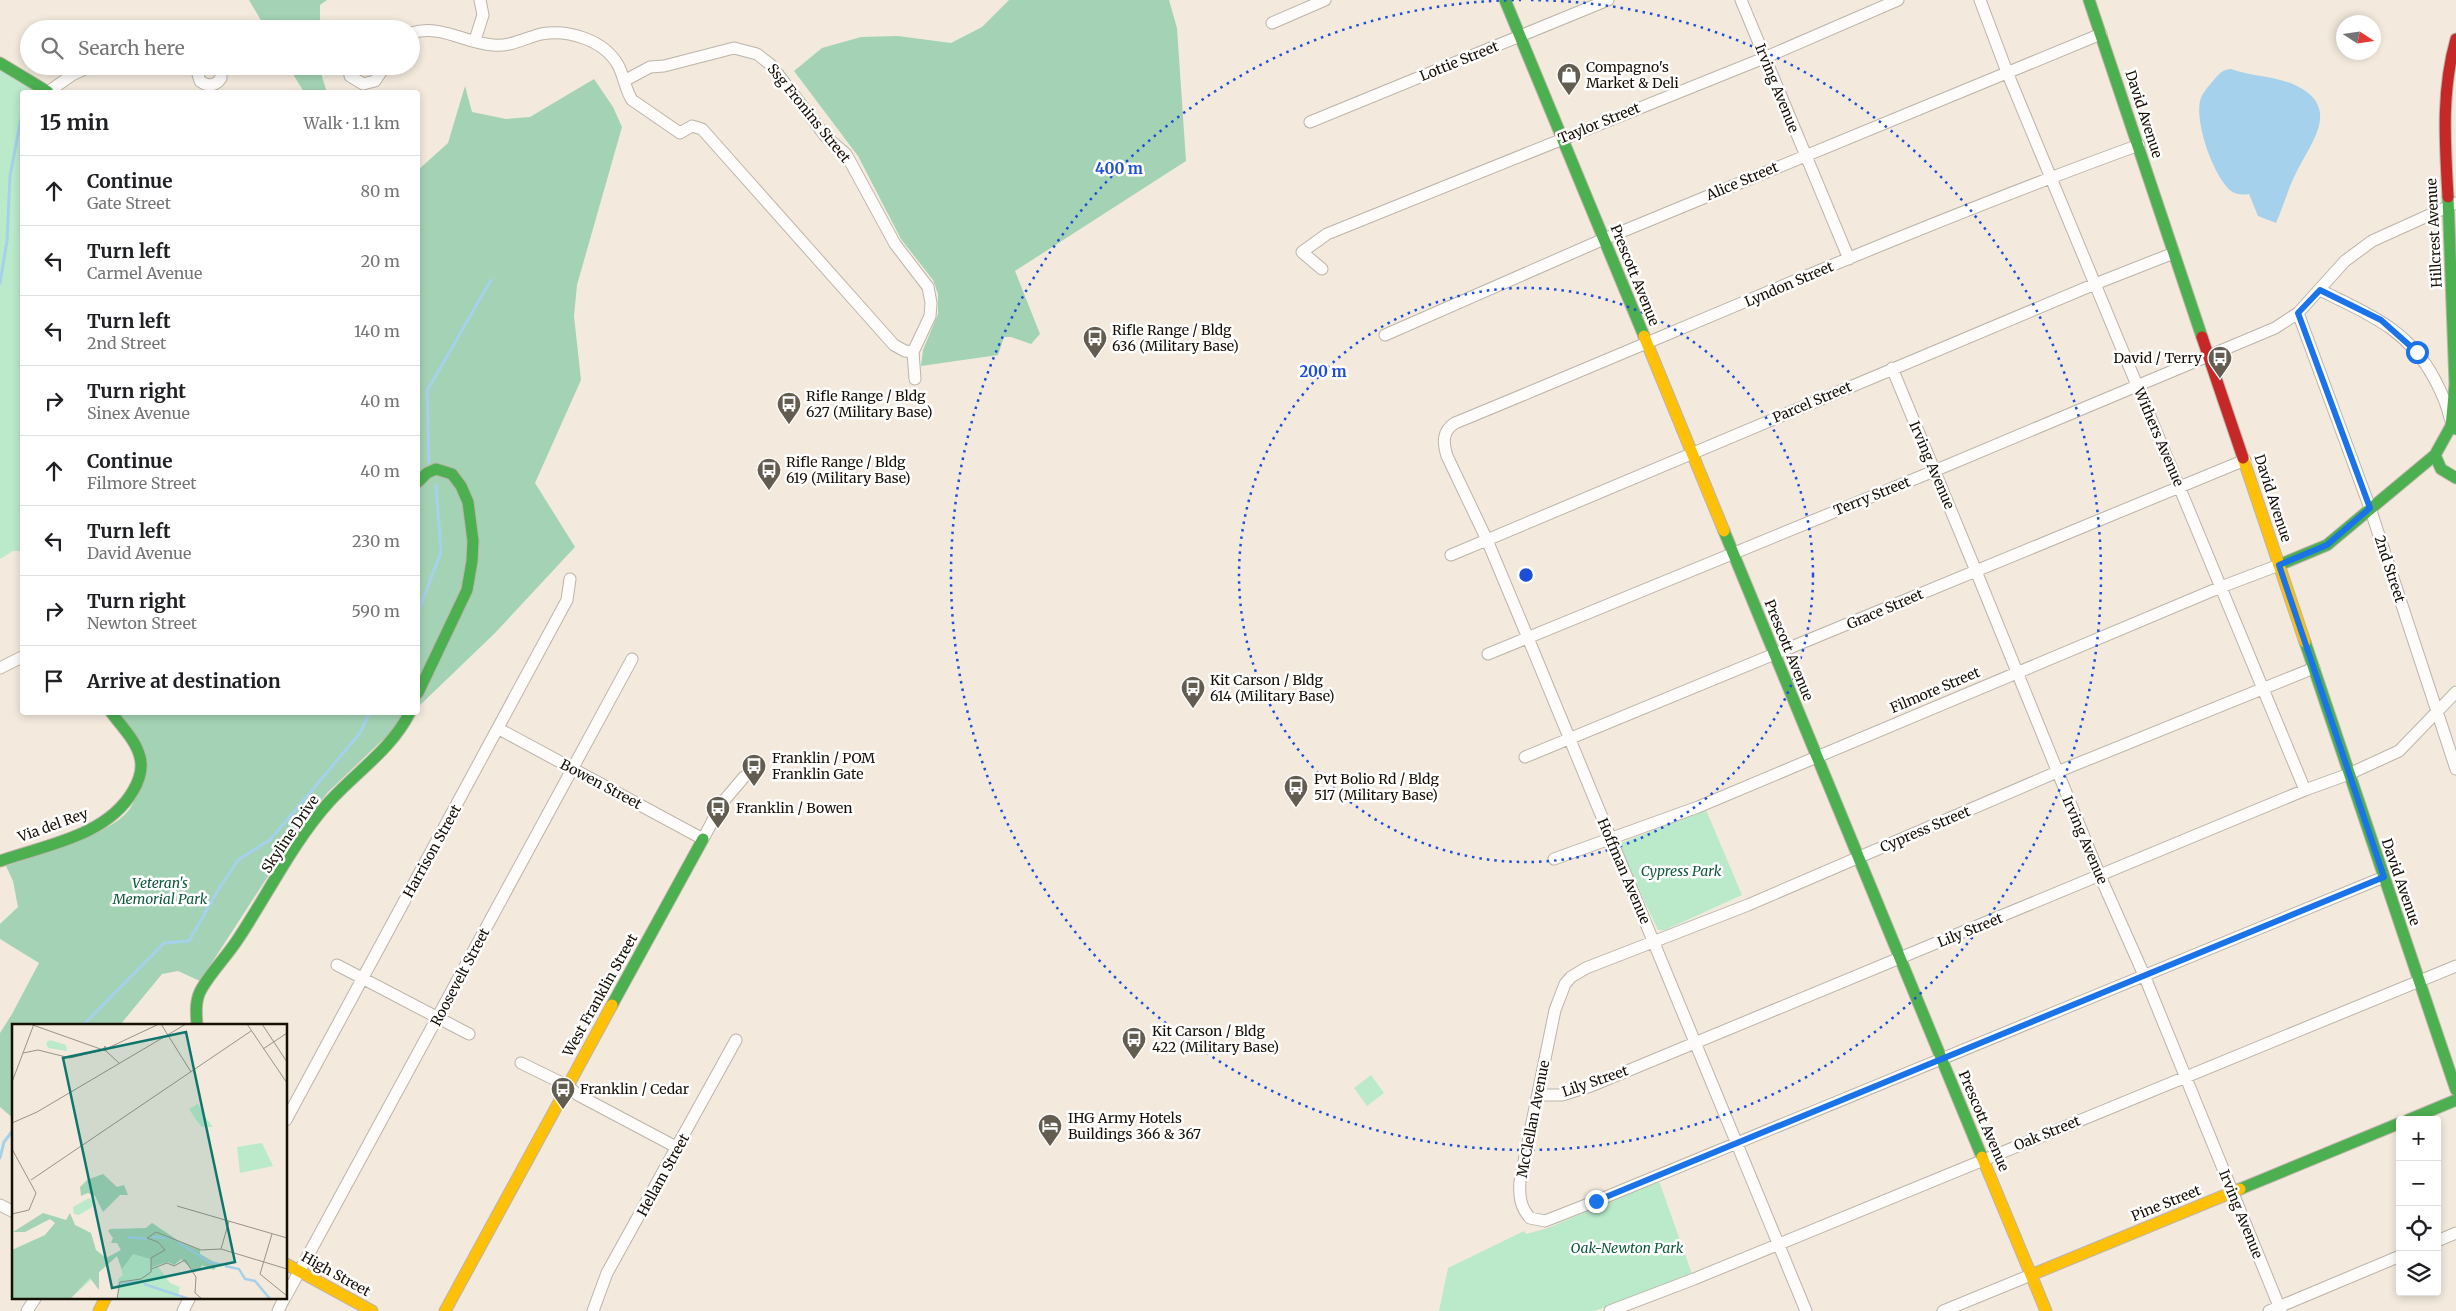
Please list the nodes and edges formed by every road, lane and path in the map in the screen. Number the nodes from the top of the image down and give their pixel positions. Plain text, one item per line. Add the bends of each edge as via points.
1 (480, 0) edge
2 (1325, 0) edge
3 (1505, 0) edge
4 (1608, 0) edge
5 (1741, 0) edge
6 (1898, 0) edge
7 (1980, 0) edge
8 (2089, 0) edge
9 (1272, 23) dead end
10 (420, 32) edge
11 (2101, 34) junction
12 (1520, 36) junction
13 (2456, 39) edge
14 (475, 40) junction
15 (1764, 58) junction
16 (0, 63) edge
17 (2007, 72) junction
18 (72, 75) edge
19 (198, 75) edge
20 (221, 75) edge
21 (350, 75) edge
22 (379, 75) edge
23 (624, 81) junction
24 (45, 90) edge
25 (51, 90) edge
26 (1310, 122) dead end
27 (1562, 138) junction
28 (2139, 146) junction
29 (1804, 155) junction
30 (2052, 177) junction
31 (2452, 204) edge
32 (1604, 239) junction
33 (2174, 253) junction
34 (1849, 259) junction
35 (1322, 269) dead end
36 (2095, 284) junction
37 (2320, 290) junction
38 (2298, 313) junction
39 (1385, 335) dead end
40 (1647, 344) junction
41 (913, 352) junction
42 (2210, 356) junction
43 (1892, 368) junction
44 (915, 379) dead end
45 (2136, 384) junction
46 (2454, 425) edge
47 (1445, 432) joint
48 (1692, 452) junction
49 (2435, 455) junction
50 (2245, 460) junction
51 (1934, 471) junction
52 (2456, 478) edge
53 (420, 479) edge
54 (2180, 487) junction
55 (2370, 508) junction
56 (1487, 540) junction
57 (1733, 553) junction
58 (1451, 555) dead end
59 (2279, 565) junction
60 (1976, 571) junction
61 (570, 579) dead end
62 (2221, 587) junction
63 (1528, 638) junction
64 (1488, 654) dead end
65 (1775, 656) junction
66 (20, 658) edge
67 (632, 658) dead end
68 (0, 668) edge
69 (2314, 668) junction
70 (2016, 673) junction
71 (420, 689) edge
72 (2263, 689) junction
73 (2456, 692) edge
74 (2437, 712) junction
75 (113, 715) edge
76 (408, 715) edge
77 (499, 729) junction
78 (1569, 739) junction
79 (1815, 756) junction
80 (1525, 757) dead end
81 (572, 769) junction
82 (2456, 769) edge
83 (2057, 772) junction
84 (2349, 774) junction
85 (744, 777) dead end
86 (2304, 790) junction
87 (703, 839) junction
88 (1610, 840) junction
89 (1858, 857) junction
90 (1554, 859) dead end
91 (0, 861) edge
92 (2100, 876) junction
93 (2384, 877) junction
94 (1654, 940) junction
95 (1900, 958) junction
96 (338, 964) dead end
97 (2456, 966) edge
98 (2144, 975) junction
99 (362, 978) junction
100 (2418, 981) junction
101 (1555, 1010) joint
102 (438, 1018) junction
103 (197, 1024) edge
104 (469, 1034) dead end
105 (736, 1040) dead end
106 (1696, 1042) junction
107 (1942, 1060) junction
108 (521, 1064) dead end
109 (2186, 1077) junction
110 (568, 1086) junction
111 (2456, 1090) edge
112 (1538, 1095) junction
113 (2456, 1100) edge
114 (288, 1116) edge
115 (2418, 1116) edge
116 (2396, 1125) edge
117 (1737, 1143) junction
118 (678, 1148) junction
119 (1983, 1159) junction
120 (2232, 1192) junction
121 (0, 1205) edge
122 (12, 1211) edge
123 (2456, 1233) edge
124 (2441, 1239) edge
125 (1778, 1244) junction
126 (2396, 1258) edge
127 (288, 1265) edge
128 (299, 1271) junction
129 (2031, 1275) junction
130 (288, 1292) edge
131 (35, 1298) edge
132 (106, 1298) edge
133 (190, 1298) edge
134 (285, 1298) edge
135 (2276, 1310) edge
136 (27, 1311) edge
137 (99, 1311) edge
138 (183, 1311) edge
139 (278, 1311) edge
140 (372, 1311) edge
141 (445, 1311) edge
142 (593, 1311) edge
143 (1610, 1311) edge
144 (1806, 1311) edge
145 (1943, 1311) edge
146 (2046, 1311) edge

1 - 14 street via 483,15
2 - 9 street
3 - 12 street, Prescott Avenue
4 - 12 street, Lottie Street
5 - 15 street, Irving Avenue
6 - 15 street, Taylor Street
7 - 17 street, Withers Avenue
8 - 11 street, David Avenue
10 - 14 street via 436,30
11 - 17 street, Alice Street
11 - 28 street, David Avenue
12 - 26 street, Lottie Street
12 - 27 street, Prescott Avenue
13 - 31 street, Hillcrest Avenue via 2448,67 2444,108
14 - 23 street via 498,46 541,34 557,34 590,40 608,52
15 - 27 street, Taylor Street
15 - 29 street, Irving Avenue
16 - 24 street
17 - 29 street, Alice Street
17 - 30 street, Withers Avenue
18 - 25 street
19 - 20 street via 200,81 210,85
21 - 22 street via 363,84 375,81
23 - 41 street via 632,100 680,133 692,126 702,129 894,345
23 - 41 street, Ssg Fronins Street via 650,68 734,48 757,54 771,65 826,137 846,154 895,244 928,287 930,316
27 - 32 street, Prescott Avenue
27 - 35 street, Taylor Street via 1327,234 1302,252
28 - 30 street, Lyndon Street
28 - 33 street, David Avenue
29 - 32 street, Alice Street
29 - 34 street, Irving Avenue
30 - 34 street, Lyndon Street
30 - 36 street, Withers Avenue
31 - 37 street, Terry Street via 2372,240 2345,261
31 - 46 street, Hillcrest Avenue
32 - 39 street, Alice Street
32 - 40 street, Prescott Avenue
33 - 36 street, Parcel Street
33 - 42 street, David Avenue
34 - 40 street, Lyndon Street
36 - 43 street, Parcel Street
36 - 45 street, Withers Avenue
37 - 38 street, Terry Street
37 - 46 street via 2381,320 2406,340 2427,364
38 - 42 street, Terry Street via 2255,337
38 - 55 street, 2nd Street
40 - 47 street, Lyndon Street via 1455,423
40 - 48 street, Prescott Avenue
41 - 44 street, Ssg Fronins Street
42 - 45 street, Terry Street
42 - 50 street, David Avenue
43 - 48 street, Parcel Street
43 - 51 street, Irving Avenue
45 - 51 street, Terry Street
45 - 54 street, Withers Avenue
46 - 49 street
47 - 56 street, Hoffman Avenue via 1447,456
48 - 56 street, Parcel Street
48 - 57 street, Prescott Avenue
49 - 52 street via 2441,468
49 - 55 street, Filmore Street
50 - 54 street, Grace Street
50 - 59 street, David Avenue
51 - 57 street, Terry Street
51 - 60 street, Irving Avenue
53 - 71 street via 424,474 438,469 449,472 459,482 471,521 474,549 473,572 467,590
54 - 60 street, Grace Street
54 - 62 street, Withers Avenue
55 - 59 street, Filmore Street via 2327,545
55 - 74 street, 2nd Street
56 - 58 street, Parcel Street
56 - 63 street, Hoffman Avenue
57 - 63 street, Terry Street
57 - 65 street, Prescott Avenue
59 - 62 street, Filmore Street
59 - 69 street, David Avenue
60 - 65 street, Grace Street
60 - 70 street, Irving Avenue
61 - 77 street, Harrison Street via 567,600
62 - 70 street, Filmore Street
62 - 72 street, Withers Avenue
63 - 64 street, Terry Street
63 - 78 street, Hoffman Avenue
65 - 78 street, Grace Street
65 - 79 street, Prescott Avenue
66 - 68 street
67 - 81 street, Roosevelt Street
69 - 72 street, Cypress Street
69 - 84 street, David Avenue
70 - 79 street, Filmore Street
70 - 83 street, Irving Avenue
72 - 83 street, Cypress Street
72 - 86 street, Withers Avenue
73 - 74 street
74 - 82 street, 2nd Street
74 - 84 street, Lily Street via 2399,752
75 - 91 street, Via del Rey via 139,753 139,777 131,795 102,823
76 - 103 street, Skyline Drive via 388,745 319,813 237,941 206,982 196,1005
77 - 81 street, Bowen Street
77 - 99 street, Harrison Street
78 - 80 street, Grace Street
78 - 88 street, Hoffman Avenue
79 - 88 street, Filmore Street via 1698,807
79 - 89 street, Prescott Avenue
81 - 87 street, Bowen Street
81 - 102 street, Roosevelt Street
83 - 89 street, Cypress Street
83 - 92 street, Irving Avenue
84 - 86 street, Lily Street
84 - 93 street, David Avenue
85 - 87 street, West Franklin Street via 722,803
86 - 92 street, Lily Street
87 - 110 street, West Franklin Street
88 - 90 street, Filmore Street
88 - 94 street, Hoffman Avenue
89 - 94 street, Cypress Street
89 - 95 street, Prescott Avenue
92 - 95 street, Lily Street
92 - 98 street, Irving Avenue
93 - 98 street
93 - 100 street, David Avenue
94 - 101 street, Cypress Street via 1571,977 1561,990
94 - 106 street, Hoffman Avenue
95 - 106 street, Lily Street
95 - 107 street, Prescott Avenue
96 - 99 street
97 - 100 street, Oak Street
98 - 107 street
98 - 109 street, Irving Avenue
99 - 102 street
99 - 114 street, Harrison Street
100 - 109 street, Oak Street
100 - 111 street, David Avenue
101 - 112 street, McClellan Avenue
102 - 104 street
102 - 128 street, Roosevelt Street
105 - 118 street, Hellam Street
106 - 112 street, Lily Street via 1581,1089 1562,1095
106 - 117 street, Hoffman Avenue
107 - 117 street
107 - 119 street, Prescott Avenue
108 - 110 street
109 - 119 street, Oak Street
109 - 120 street, Irving Avenue
110 - 118 street via 578,1095
110 - 141 street, West Franklin Street
112 - 117 street, McClellan Avenue via 1519,1196 1526,1214 1537,1221 1596,1201
113 - 115 street
116 - 120 street, Pine Street
117 - 125 street, Hoffman Avenue
118 - 142 street, Hellam Street via 607,1273
119 - 125 street, Oak Street
119 - 129 street, Prescott Avenue
120 - 129 street, Pine Street
120 - 135 street, Irving Avenue
121 - 122 street
123 - 124 street
125 - 143 street, Oak Street
125 - 144 street, Hoffman Avenue
126 - 135 street
127 - 128 street, High Street
128 - 130 street, Roosevelt Street
128 - 140 street, High Street
129 - 145 street, Pine Street
129 - 146 street, Prescott Avenue
131 - 136 street
132 - 137 street
133 - 138 street
134 - 139 street, Roosevelt Street

